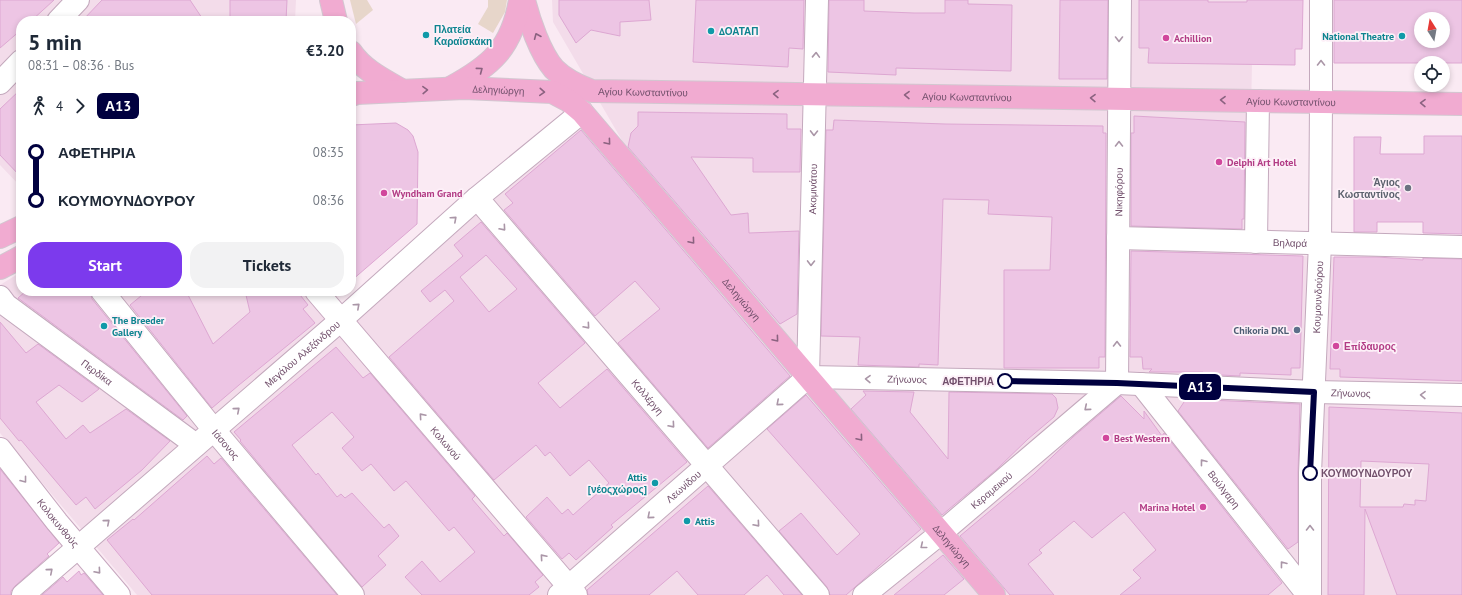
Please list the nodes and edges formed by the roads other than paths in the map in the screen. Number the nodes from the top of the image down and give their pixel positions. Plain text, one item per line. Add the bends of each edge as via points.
1 (331, 0) edge
2 (520, 0) edge
3 (524, 0) edge
4 (817, 0) edge
5 (1120, 0) edge
6 (1321, 0) edge
7 (329, 16) edge
8 (335, 16) edge
9 (356, 57) edge
10 (16, 66) edge
11 (0, 83) edge
12 (447, 89) junction
13 (402, 90) junction
14 (356, 93) edge
15 (814, 94) junction
16 (1119, 99) junction
17 (1258, 101) junction
18 (1321, 102) junction
19 (1462, 104) edge
20 (582, 112) junction
21 (477, 198) junction
22 (16, 229) edge
23 (0, 237) edge
24 (1118, 238) junction
25 (1256, 242) junction
26 (1320, 243) junction
27 (1462, 247) edge
28 (16, 260) edge
29 (0, 268) edge
30 (106, 296) edge
31 (320, 296) edge
32 (0, 297) edge
33 (341, 320) junction
34 (808, 377) junction
35 (1117, 383) junction
36 (1141, 384) junction
37 (1314, 392) junction
38 (1462, 395) edge
39 (214, 430) junction
40 (196, 445) junction
41 (0, 449) edge
42 (707, 466) junction
43 (941, 533) junction
44 (78, 547) junction
45 (568, 592) edge
46 (23, 595) edge
47 (119, 595) edge
48 (353, 595) edge
49 (818, 595) edge
50 (864, 595) edge
51 (994, 595) edge
52 (1309, 595) edge

1 - 7 main road
1 - 8 main road
12 -> 2 main road via 478,71 498,53 513,30
15 -> 3 main road, Αγίου Κωνσταντίνου via 592,91 567,79 545,56
15 -> 4 street, Ακομινάτου
5 -> 16 street, Νικηφόρου
18 -> 6 street, Κουμουνδούρου
9 - 13 main road via 382,80
10 - 11 street
13 -> 12 main road
12 -> 20 main road, Δεληγιώργη via 552,92
13 - 14 main road
16 -> 15 main road, Αγίου Κωνσταντίνου
15 -> 34 street, Ακομινάτου
17 -> 16 main road, Αγίου Κωνσταντίνου
24 -> 16 street, Νικηφόρου
17 - 18 main road, Αγίου Κωνσταντίνου
17 - 25 street
19 -> 18 main road, Αγίου Κωνσταντίνου
18 - 26 street, Κουμουνδούρου
20 - 21 street, Μεγάλου Αλεξάνδρου
20 -> 34 main road, Δεληγιώργη
33 -> 21 street, Μεγάλου Αλεξάνδρου
21 -> 42 street, Καλλέργη
22 - 23 main road
24 - 25 street, Βηλαρά
35 -> 24 street, Νικηφόρου
25 - 26 street, Βηλαρά
26 - 27 street, Βηλαρά
26 - 37 street, Κουμουνδούρου
28 - 29 main road
30 - 39 street, Ιάσονος
31 - 33 street, Κολωνού
32 - 40 street, Περδίκα via 6,305
39 -> 33 street, Μεγάλου Αλεξάνδρου
45 -> 33 street, Κολωνού
35 -> 34 street, Ζήνωνος
34 -> 42 street, Λεωνίδου
34 -> 43 main road, Δεληγιώργη
35 - 36 street, Ζήνωνος
35 -> 43 street, Κεραμεικού
36 - 37 street, Ζήνωνος
52 -> 36 street, Βούλγαρη
38 -> 37 street, Ζήνωνος
52 -> 37 street, Κουμουνδούρου via 1310,473
39 - 40 street, Μεγάλου Αλεξάνδρου
39 - 48 street, Ιάσονος
44 -> 40 street, Μεγάλου Αλεξάνδρου
41 -> 44 street, Κολοκυνθούς
42 -> 45 street, Λεωνίδου
42 -> 49 street, Καλλέργη
43 -> 50 street, Κεραμεικού
43 - 51 main road, Δεληγιώργη
46 -> 44 street, Μεγάλου Αλεξάνδρου
44 -> 47 street, Κολοκυνθούς

